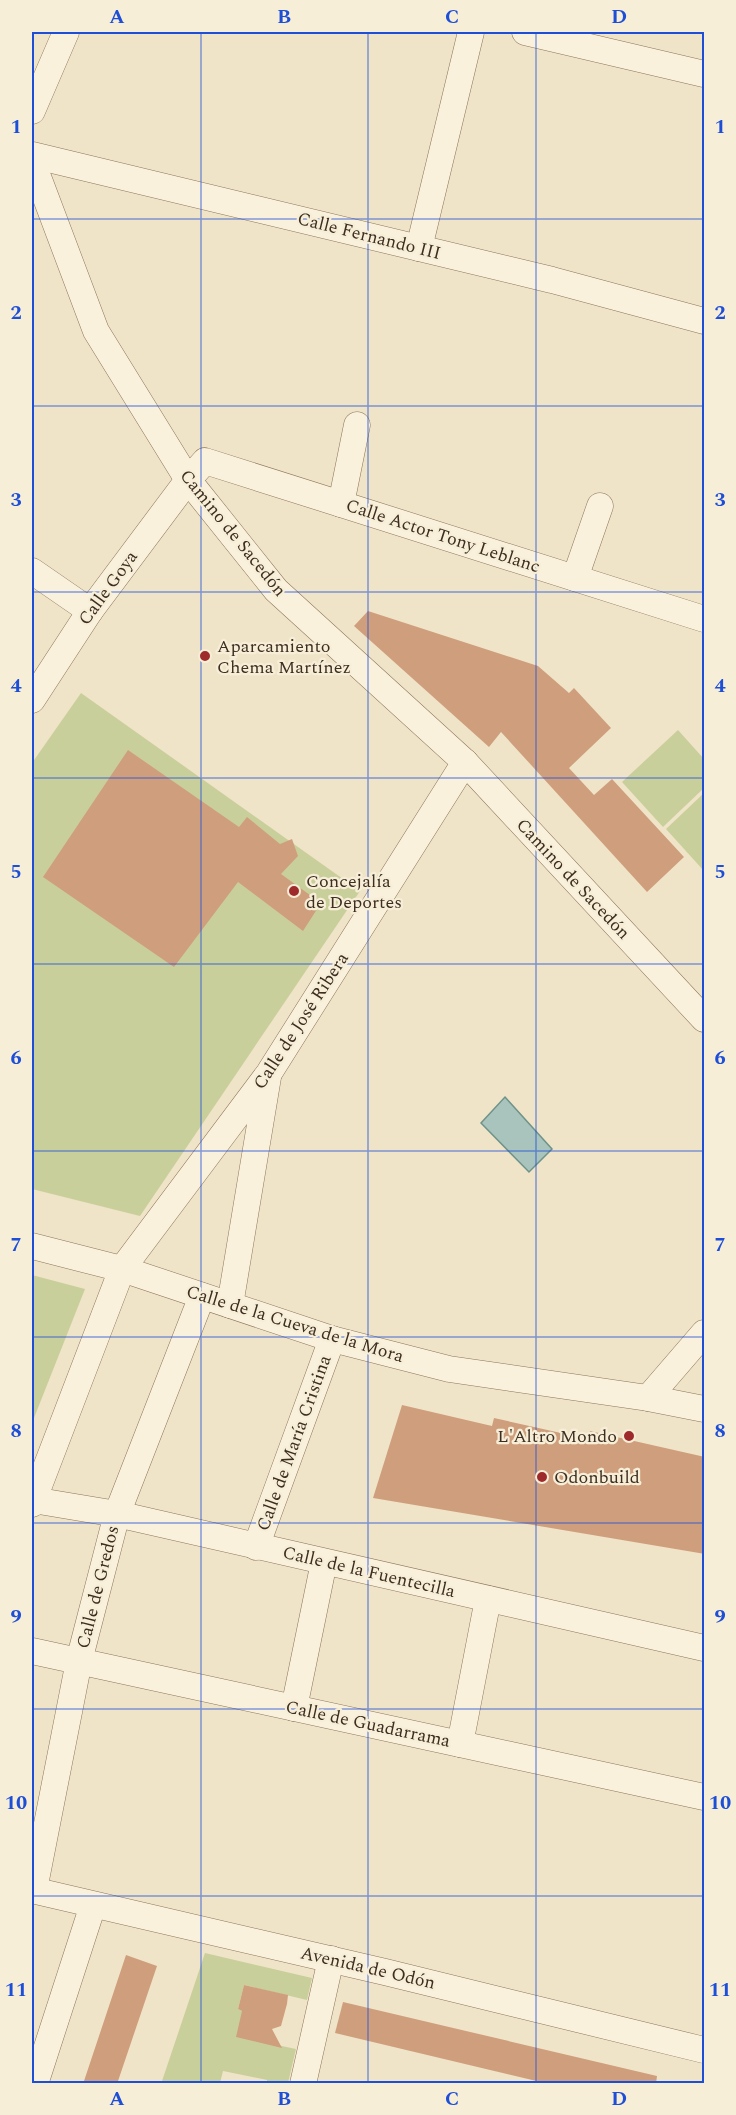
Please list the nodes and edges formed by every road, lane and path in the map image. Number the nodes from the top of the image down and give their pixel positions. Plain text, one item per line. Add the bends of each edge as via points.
1 (66, 32) edge
2 (471, 32) edge
3 (525, 32) edge
4 (705, 74) edge
5 (32, 111) edge
6 (32, 154) edge
7 (32, 161) edge
8 (419, 248) junction
9 (705, 321) edge
10 (357, 425) dead end
11 (188, 480) junction
12 (341, 504) junction
13 (600, 506) dead end
14 (32, 571) edge
15 (575, 578) junction
16 (90, 610) junction
17 (705, 619) edge
18 (32, 700) edge
19 (465, 762) junction
20 (705, 1019) edge
21 (269, 1073) junction
22 (32, 1246) edge
23 (122, 1269) junction
24 (202, 1296) junction
25 (230, 1305) junction
26 (705, 1333) edge
27 (332, 1339) junction
28 (648, 1398) junction
29 (705, 1409) edge
30 (32, 1502) edge
31 (117, 1514) junction
32 (256, 1547) junction
33 (324, 1562) junction
34 (488, 1599) junction
35 (705, 1648) edge
36 (32, 1650) edge
37 (79, 1661) junction
38 (294, 1708) junction
39 (460, 1744) junction
40 (705, 1797) edge
41 (33, 1890) edge
42 (93, 1905) junction
43 (331, 1959) junction
44 (705, 2050) edge
45 (35, 2084) edge
46 (303, 2084) edge

1 - 5 street
2 - 8 street
3 - 4 street
6 - 8 street, Calle Fernando III
7 - 11 street, Camino de Sacedón via 96,331
8 - 9 street, Calle Fernando III
10 - 12 street
11 - 12 street, Calle Actor Tony Leblanc via 205,461
11 - 16 street, Calle Goya
11 - 19 street, Camino de Sacedón via 276,590
12 - 15 street, Calle Actor Tony Leblanc
13 - 15 street
14 - 16 street
15 - 17 street, Calle Actor Tony Leblanc
16 - 18 street, Calle Goya
19 - 20 street, Camino de Sacedón
19 - 21 street, Calle de José Ribera
21 - 23 street, Calle de José Ribera
21 - 25 street
22 - 23 street, Calle de la Cueva de la Mora
23 - 24 street, Calle de la Cueva de la Mora
23 - 30 street, Calle de José Ribera
24 - 25 street, Calle de la Cueva de la Mora
24 - 31 street, Calle de Gredos
25 - 27 street, Calle de la Cueva de la Mora
26 - 28 street
27 - 28 street, Calle de la Cueva de la Mora via 449,1369
27 - 32 street, Calle de María Cristina
28 - 29 street, Calle de la Cueva de la Mora
30 - 31 street, Calle de la Fuentecilla
31 - 32 street, Calle de la Fuentecilla
31 - 37 street, Calle de Gredos
32 - 33 street, Calle de la Fuentecilla
33 - 34 street, Calle de la Fuentecilla
33 - 38 street
34 - 35 street, Calle de la Fuentecilla
34 - 39 street
36 - 37 street, Calle de Guadarrama
37 - 38 street, Calle de Guadarrama
37 - 41 street, Calle de Gredos
38 - 39 street, Calle de Guadarrama
39 - 40 street, Calle de Guadarrama
41 - 42 street, Avenida de Odón
42 - 43 street, Avenida de Odón
42 - 45 street
43 - 44 street, Avenida de Odón
43 - 46 street

